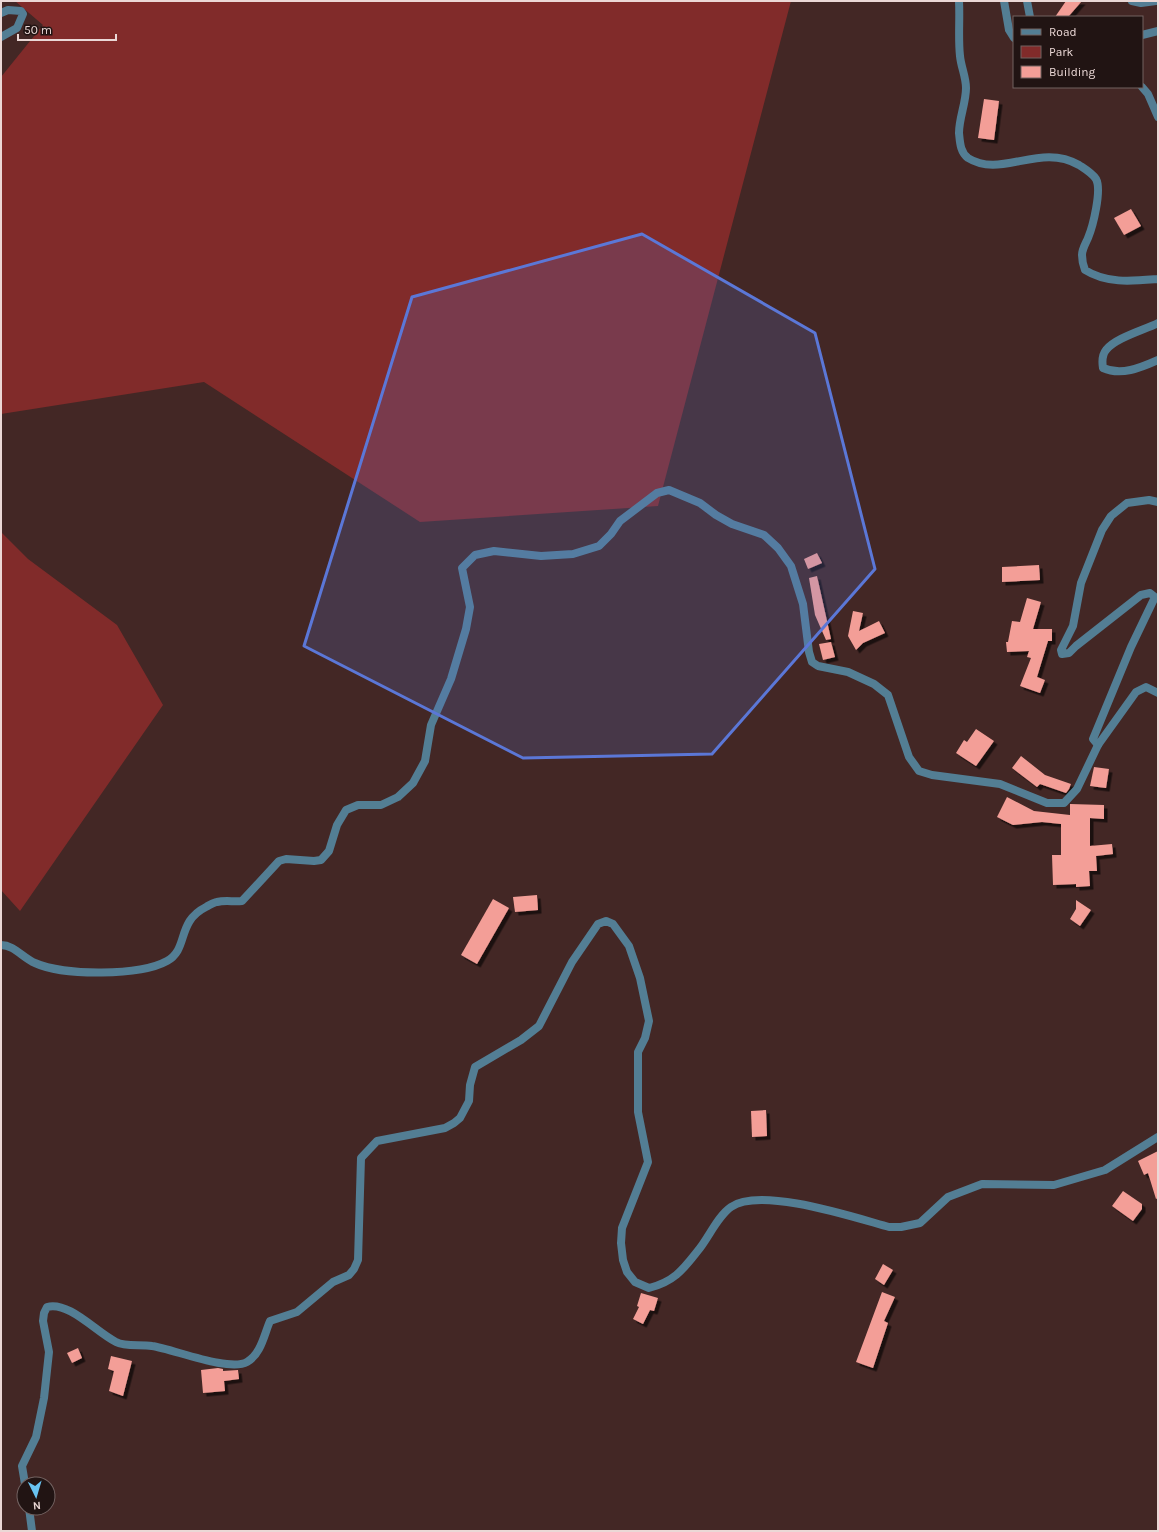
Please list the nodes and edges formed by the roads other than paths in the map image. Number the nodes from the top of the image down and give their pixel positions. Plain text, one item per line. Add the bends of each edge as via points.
1 (959, 1) edge
2 (1004, 1) edge
3 (1027, 1) edge
4 (1132, 1) edge
5 (1156, 1) edge
6 (1, 13) edge
7 (1030, 16) edge
8 (1158, 31) edge
9 (1143, 35) edge
10 (1013, 36) edge
11 (1, 37) edge
12 (1143, 88) edge
13 (1158, 117) edge
14 (1158, 279) edge
15 (1158, 322) edge
16 (1158, 360) edge
17 (1158, 502) edge
18 (1158, 693) edge
19 (1098, 745) junction
20 (1, 945) edge
21 (1158, 1137) edge
22 (24, 1476) edge
23 (30, 1516) edge
24 (32, 1531) edge

1 - 14 street via 960,56 966,89 959,133 960,147 966,157 980,164 1011,164 1036,157 1054,156 1089,171 1096,179 1098,189 1089,237 1082,253 1085,270 1124,281
2 - 10 street via 1009,30
3 - 7 street
4 - 5 street
6 - 11 street via 16,10 23,14 17,28
8 - 9 street
12 - 13 street
15 - 16 street via 1118,341 1106,350 1101,361 1103,368 1113,372 1133,369
17 - 19 street via 1149,500 1127,503 1111,516 1102,530 1081,583 1073,626 1061,650 1062,654 1069,653 1142,596 1150,593 1155,597 1131,646 1093,740
18 - 19 street via 1146,687 1136,692
19 - 20 street via 1077,789 1064,804 1047,803 1000,784 919,771 909,757 888,695 874,684 848,672 818,666 812,662 803,604 791,566 778,548 764,535 732,524 700,503 669,490 657,493 620,521 599,546 573,554 541,556 494,551 475,555 462,568 470,607 466,629 451,679 431,725 425,761 413,783 398,797 381,805 358,805 346,810 337,825 329,852 321,860 279,861 242,901 218,902 200,910 186,925 175,956 151,967 137,970 73,972 36,964 9,945
21 - 22 street via 1105,1170 1054,1185 982,1184 948,1197 920,1223 901,1227 888,1227 807,1204 754,1200 732,1206 679,1275 663,1285 649,1288 635,1282 627,1272 622,1260 621,1243 622,1228 648,1162 638,1112 638,1052 649,1021 640,978 629,946 613,924 606,921 598,924 572,962 539,1026 521,1040 475,1067 469,1101 460,1118 445,1128 377,1141 361,1158 358,1260 354,1269 297,1312 270,1321 262,1344 252,1359 245,1363 232,1364 152,1346 117,1342 69,1310 54,1305 47,1307 43,1321 49,1352 44,1398 36,1437 22,1466
23 - 24 street

